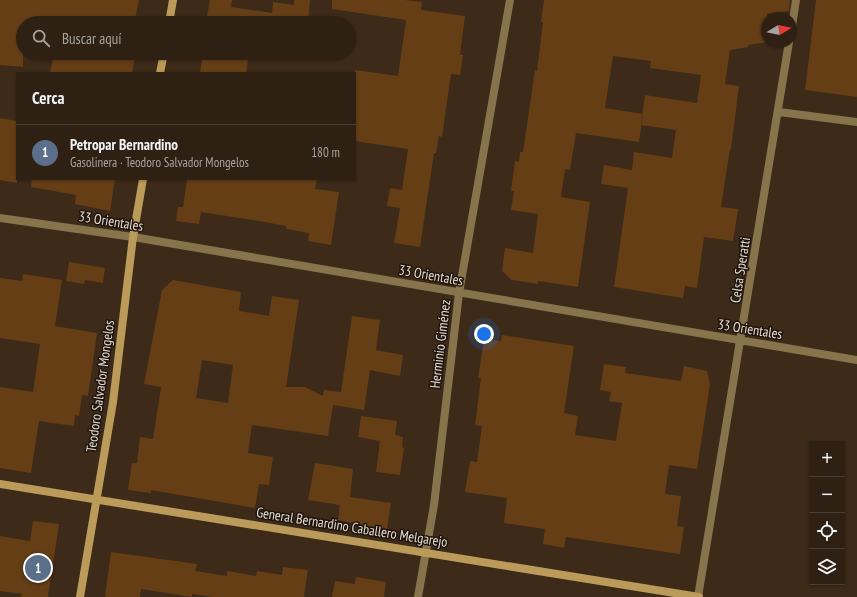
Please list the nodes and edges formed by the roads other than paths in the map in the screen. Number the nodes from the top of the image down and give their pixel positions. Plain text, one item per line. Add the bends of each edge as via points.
1 (173, 0) edge
2 (510, 0) edge
3 (796, 0) edge
4 (794, 12) edge
5 (170, 16) edge
6 (789, 48) edge
7 (163, 60) edge
8 (160, 72) edge
9 (778, 112) junction
10 (857, 122) edge
11 (142, 180) edge
12 (0, 218) edge
13 (133, 237) junction
14 (459, 293) junction
15 (742, 341) junction
16 (857, 360) edge
17 (0, 484) edge
18 (96, 499) junction
19 (426, 553) junction
20 (80, 597) edge
21 (418, 597) edge
22 (699, 597) edge

1 - 5 street
2 - 14 street, Herminio Giménez
3 - 4 street
6 - 9 street, Celsa Speratti
7 - 8 street
9 - 10 street
9 - 15 street, Celsa Speratti
11 - 13 street, Teodoro Salvador Mongelos
12 - 13 street, 33 Orientales
13 - 14 street, 33 Orientales
13 - 18 street, Teodoro Salvador Mongelos via 113,402
14 - 15 street, 33 Orientales
14 - 19 street, Herminio Giménez
15 - 16 street, 33 Orientales
15 - 22 street, Celsa Speratti
17 - 18 street, General Bernardino Caballero Melgarejo
18 - 19 street, General Bernardino Caballero Melgarejo
18 - 20 street, Teodoro Salvador Mongelos
19 - 21 street, Herminio Giménez
19 - 22 street, General Bernardino Caballero Melgarejo

